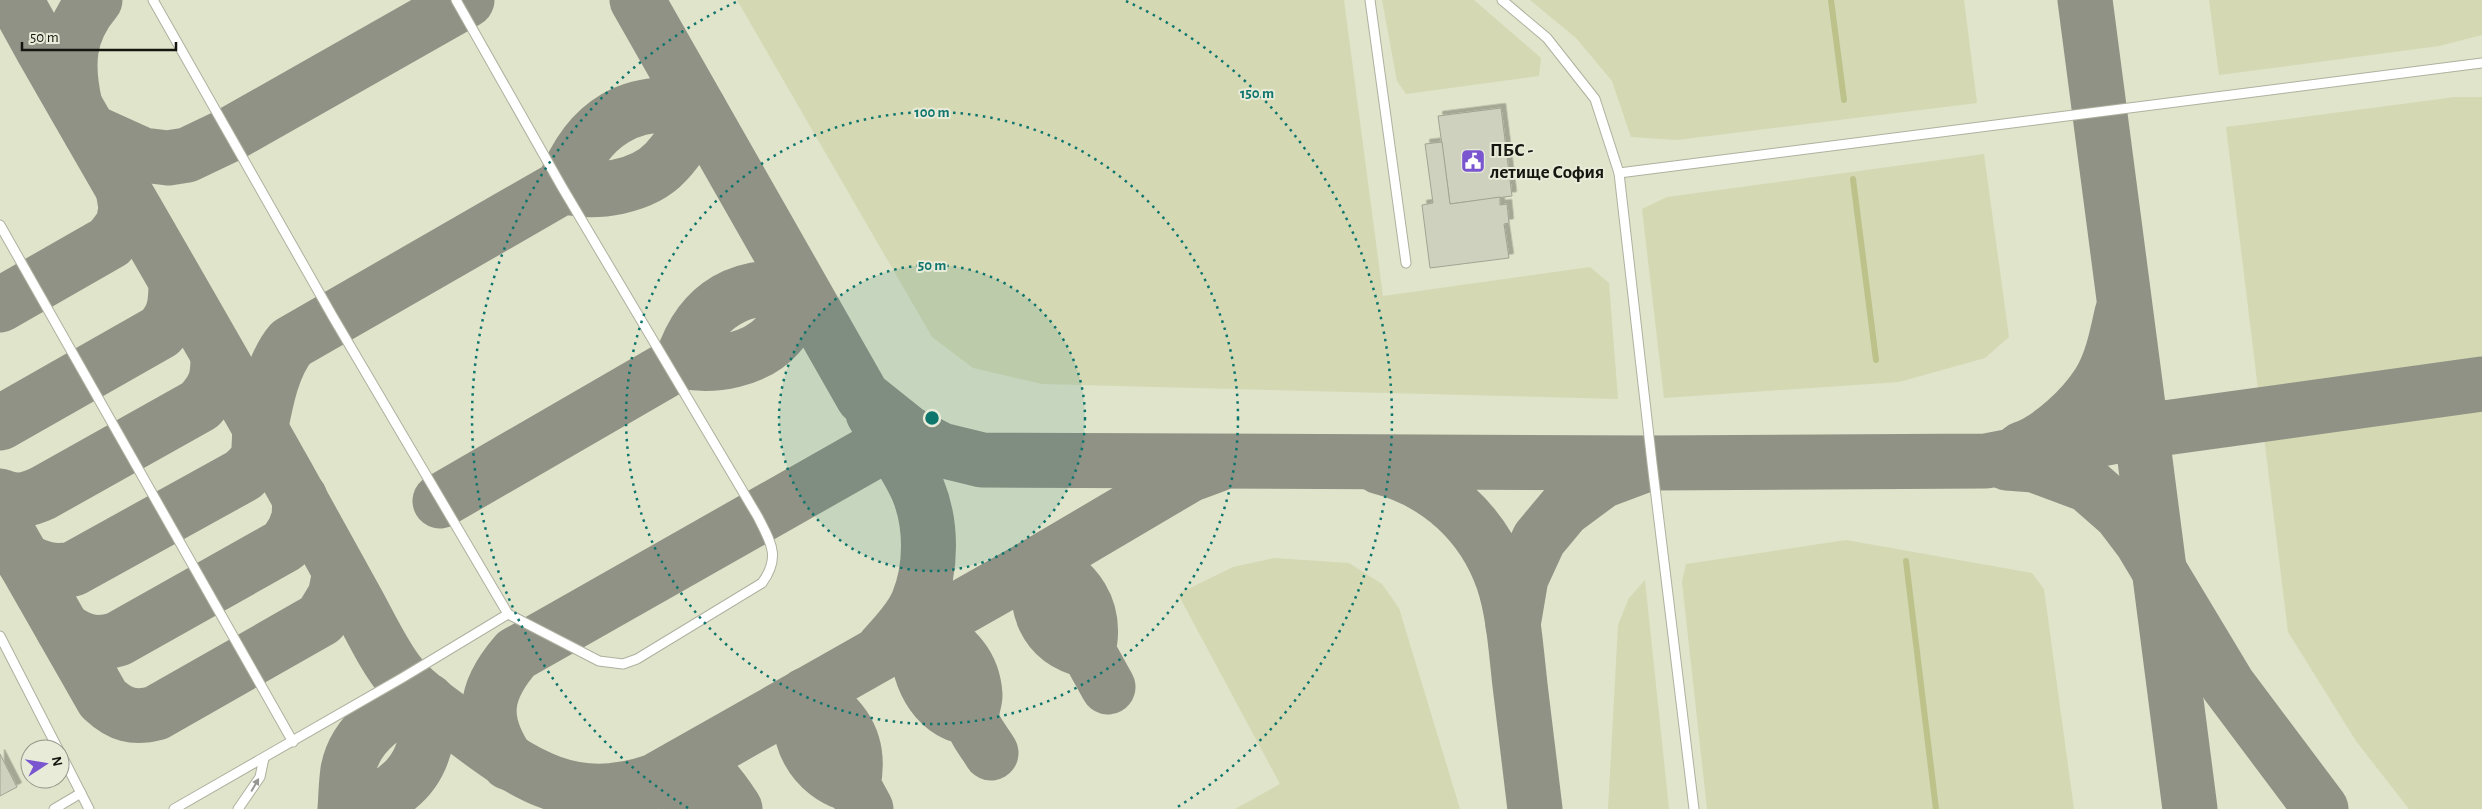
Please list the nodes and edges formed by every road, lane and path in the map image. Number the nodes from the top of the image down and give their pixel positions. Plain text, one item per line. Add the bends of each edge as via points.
1 (153, 0) edge
2 (456, 0) edge
3 (1370, 0) edge
4 (1502, 0) edge
5 (2482, 63) edge
6 (1619, 173) junction
7 (0, 225) edge
8 (1406, 263) dead end
9 (508, 614) junction
10 (0, 636) edge
11 (53, 739) edge
12 (292, 742) junction
13 (264, 758) junction
14 (70, 772) edge
15 (81, 793) junction
16 (54, 809) edge
17 (89, 809) edge
18 (174, 809) edge
19 (238, 809) edge
20 (1694, 809) edge

1 - 9 lane via 333,317
2 - 9 lane via 562,187 758,517 771,544 774,559 770,573 762,583 637,659 623,664 599,661
3 - 8 lane
4 - 6 lane via 1547,38 1595,99
5 - 6 lane
6 - 20 lane
7 - 12 lane
9 - 12 lane
10 - 11 lane
12 - 13 lane
13 - 18 lane
19 -> 13 lane via 260,777
14 - 15 lane
15 - 16 lane
15 - 17 lane

